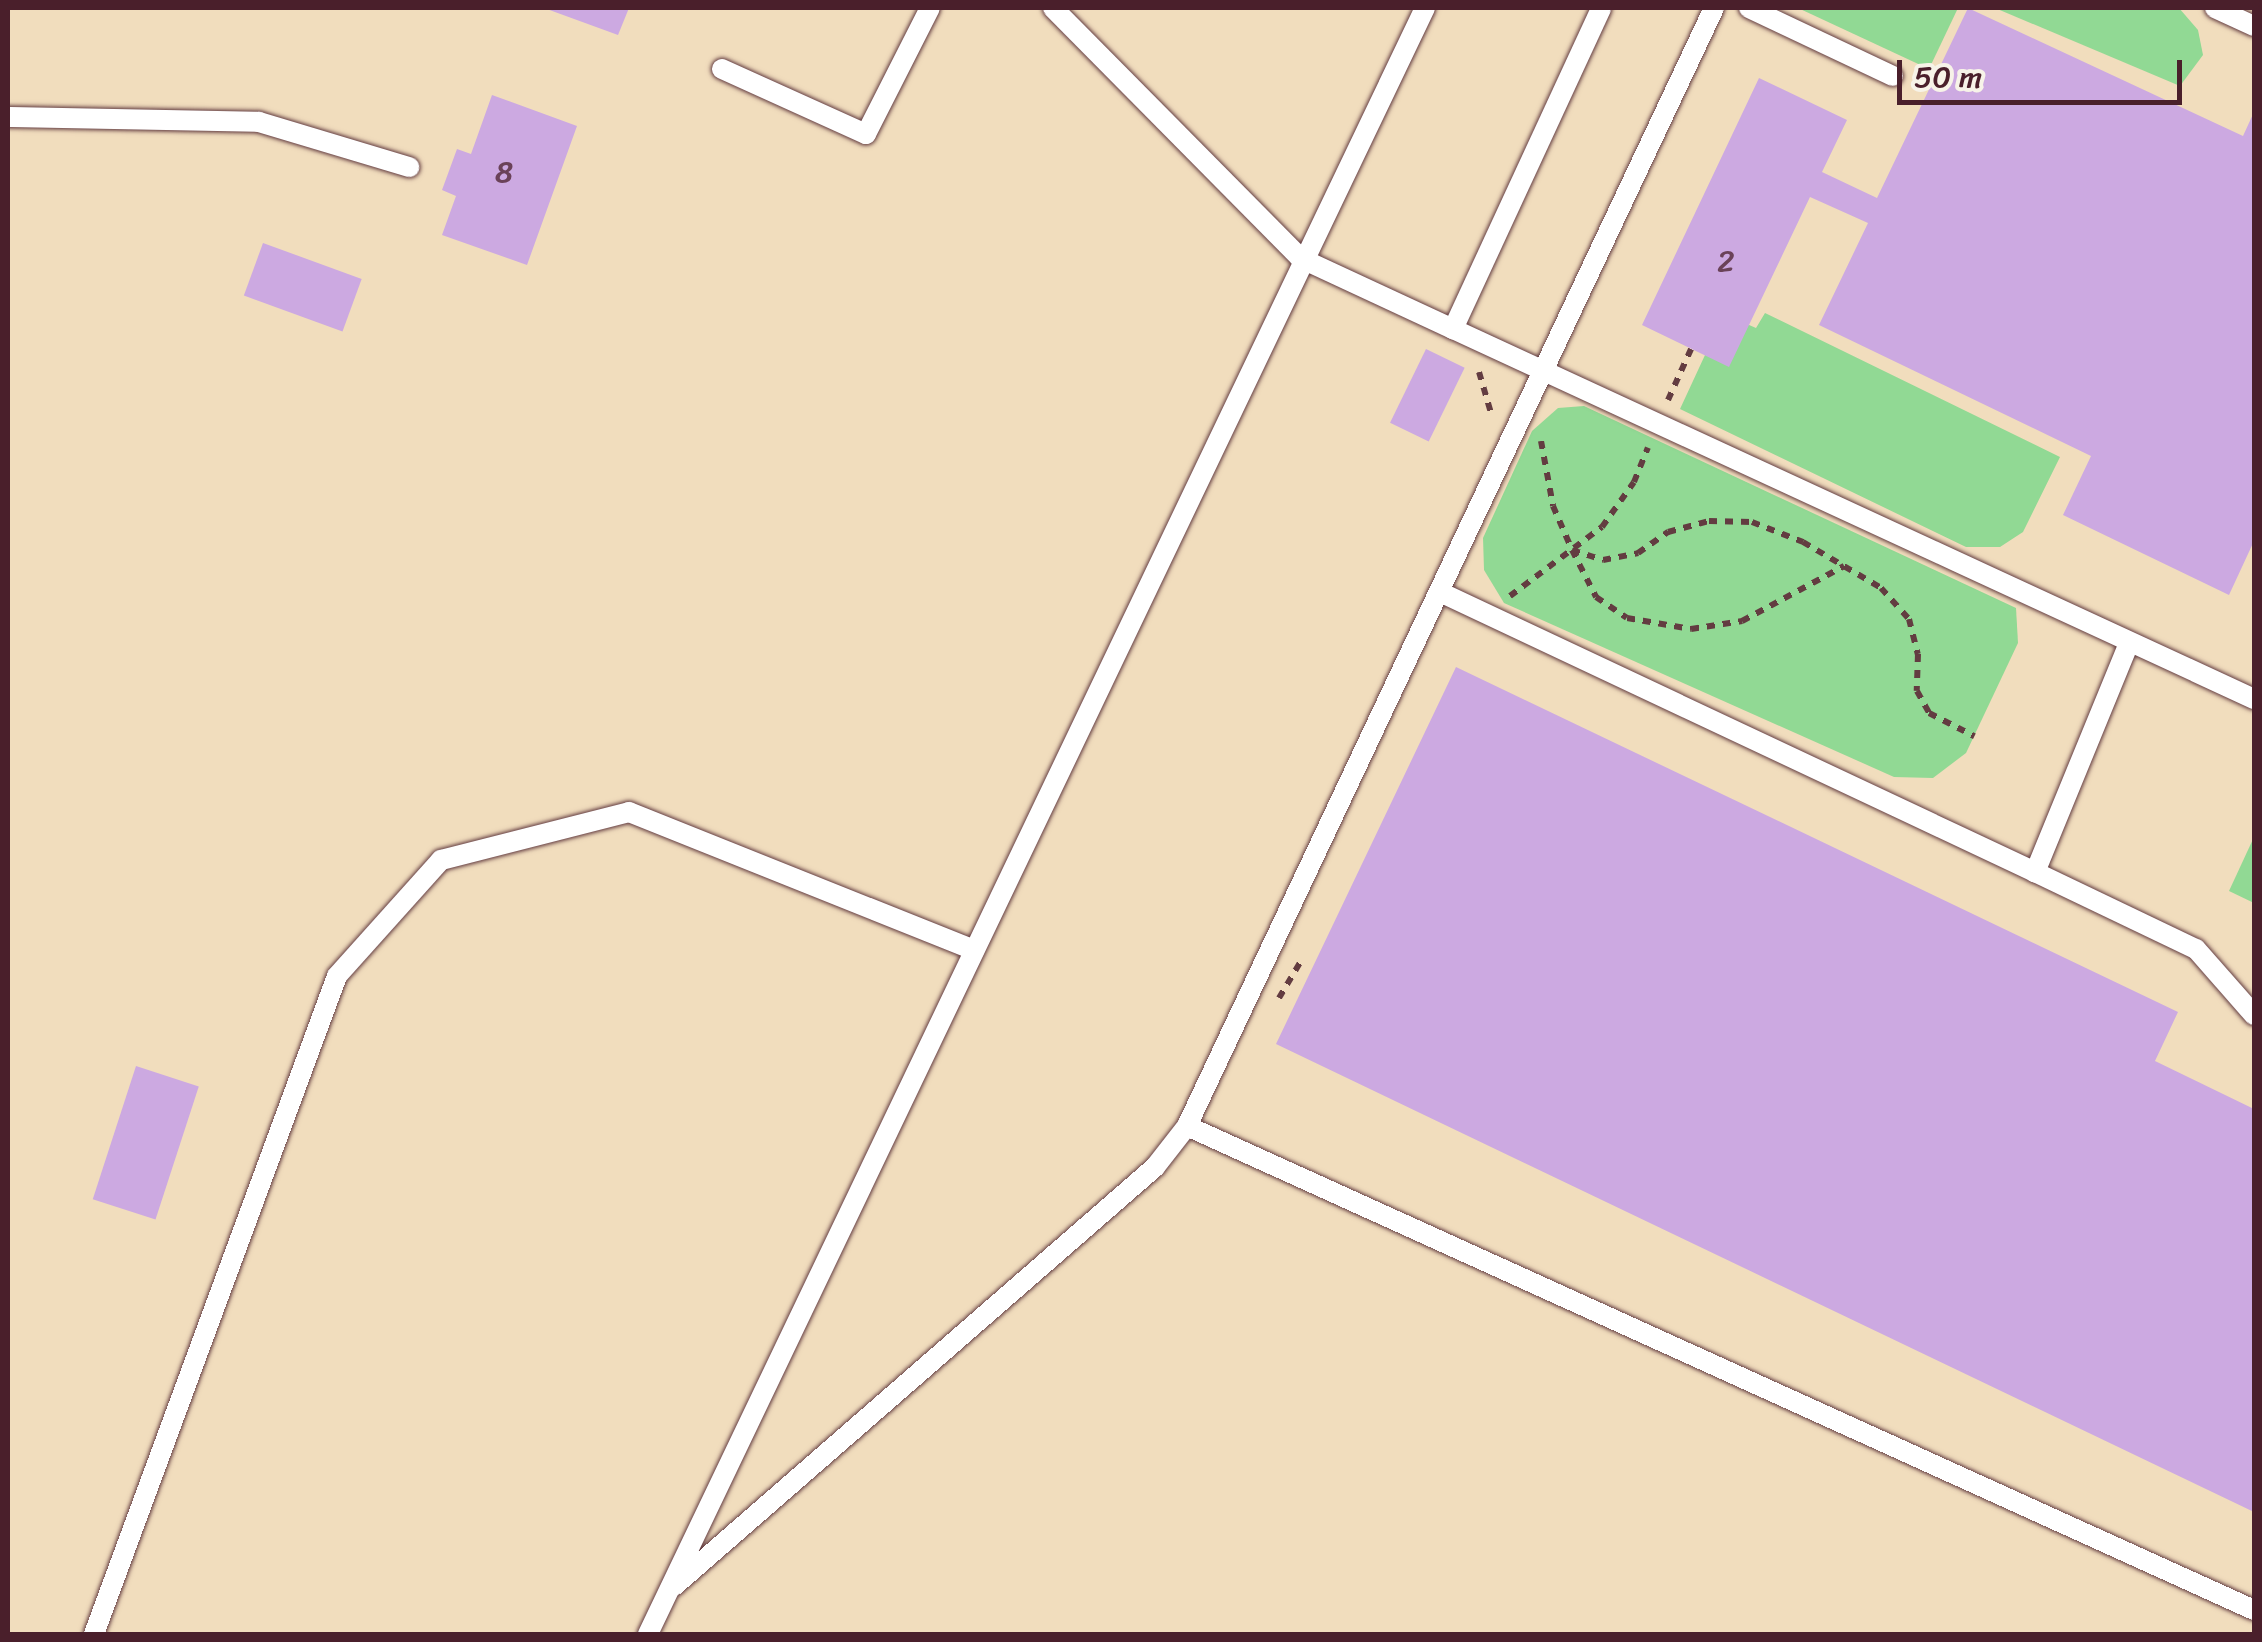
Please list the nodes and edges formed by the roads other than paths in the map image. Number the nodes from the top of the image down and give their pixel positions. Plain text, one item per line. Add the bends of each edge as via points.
1 (930, 8) edge
2 (1053, 8) edge
3 (1425, 8) edge
4 (1601, 8) edge
5 (1714, 8) edge
6 (1749, 8) edge
7 (2215, 8) edge
8 (2254, 26) edge
9 (722, 68) dead end
10 (1892, 76) dead end
11 (8, 116) edge
12 (409, 167) dead end
13 (1300, 258) junction
14 (1453, 330) junction
15 (1548, 370) junction
16 (1442, 592) junction
17 (2129, 643) junction
18 (2254, 699) edge
19 (2036, 872) junction
20 (974, 950) junction
21 (2254, 1015) edge
22 (1187, 1126) junction
23 (674, 1586) junction
24 (2254, 1610) edge
25 (94, 1634) edge
26 (648, 1634) edge

1 - 9 lane via 866,134
2 - 13 lane
3 - 13 lane
4 - 14 lane
5 - 15 lane
6 - 10 lane
7 - 8 lane
11 - 12 lane via 259,122
13 - 14 lane
13 - 20 lane
14 - 15 lane
15 - 16 lane
15 - 17 lane
16 - 19 lane
16 - 22 lane
17 - 18 lane
17 - 19 lane
19 - 21 lane via 2196,949
20 - 23 lane
20 - 25 lane via 629,812 442,860 337,976
22 - 23 lane via 1155,1167
22 - 24 lane
23 - 26 lane

